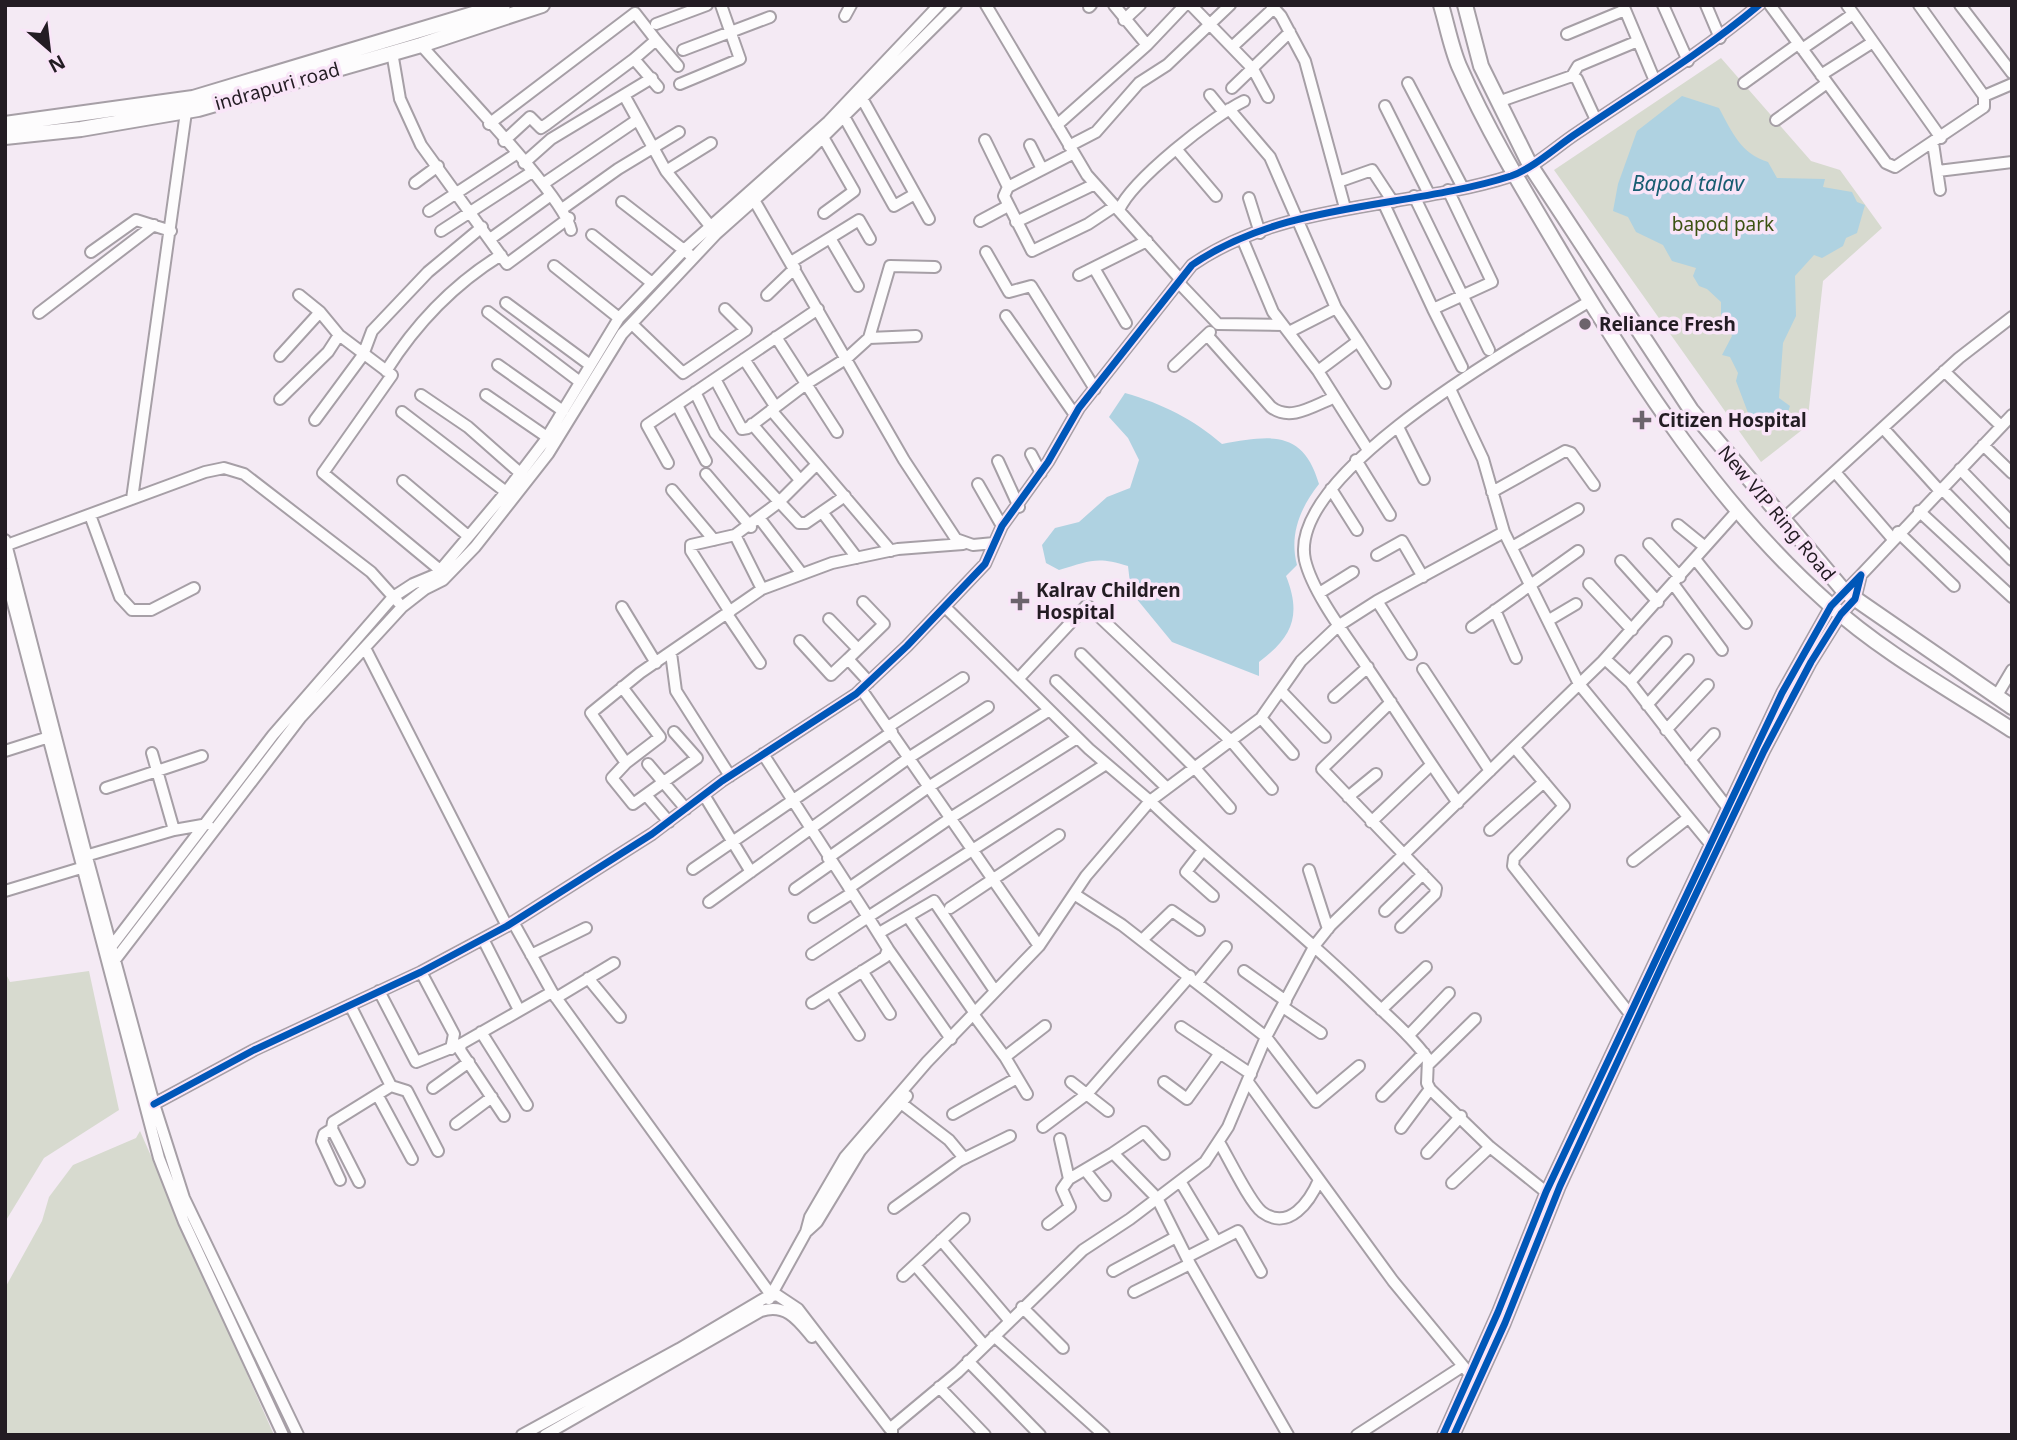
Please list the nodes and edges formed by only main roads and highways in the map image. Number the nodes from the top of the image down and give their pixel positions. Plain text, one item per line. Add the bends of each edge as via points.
1 (503, 5) edge
2 (1441, 5) edge
3 (1465, 5) edge
4 (538, 6) edge
5 (5, 124) edge
6 (5, 137) edge
7 (2012, 707) edge
8 (2012, 730) edge

1 - 5 main road, indrapuri road via 193,98
2 - 8 main road, New VIP Ring Road via 1458,64 1514,175 1662,412 1739,509 1836,610
3 - 7 main road, New VIP Ring Road via 1481,66 1530,164 1691,410 1849,595
4 - 6 main road, indrapuri road via 421,45 186,111

